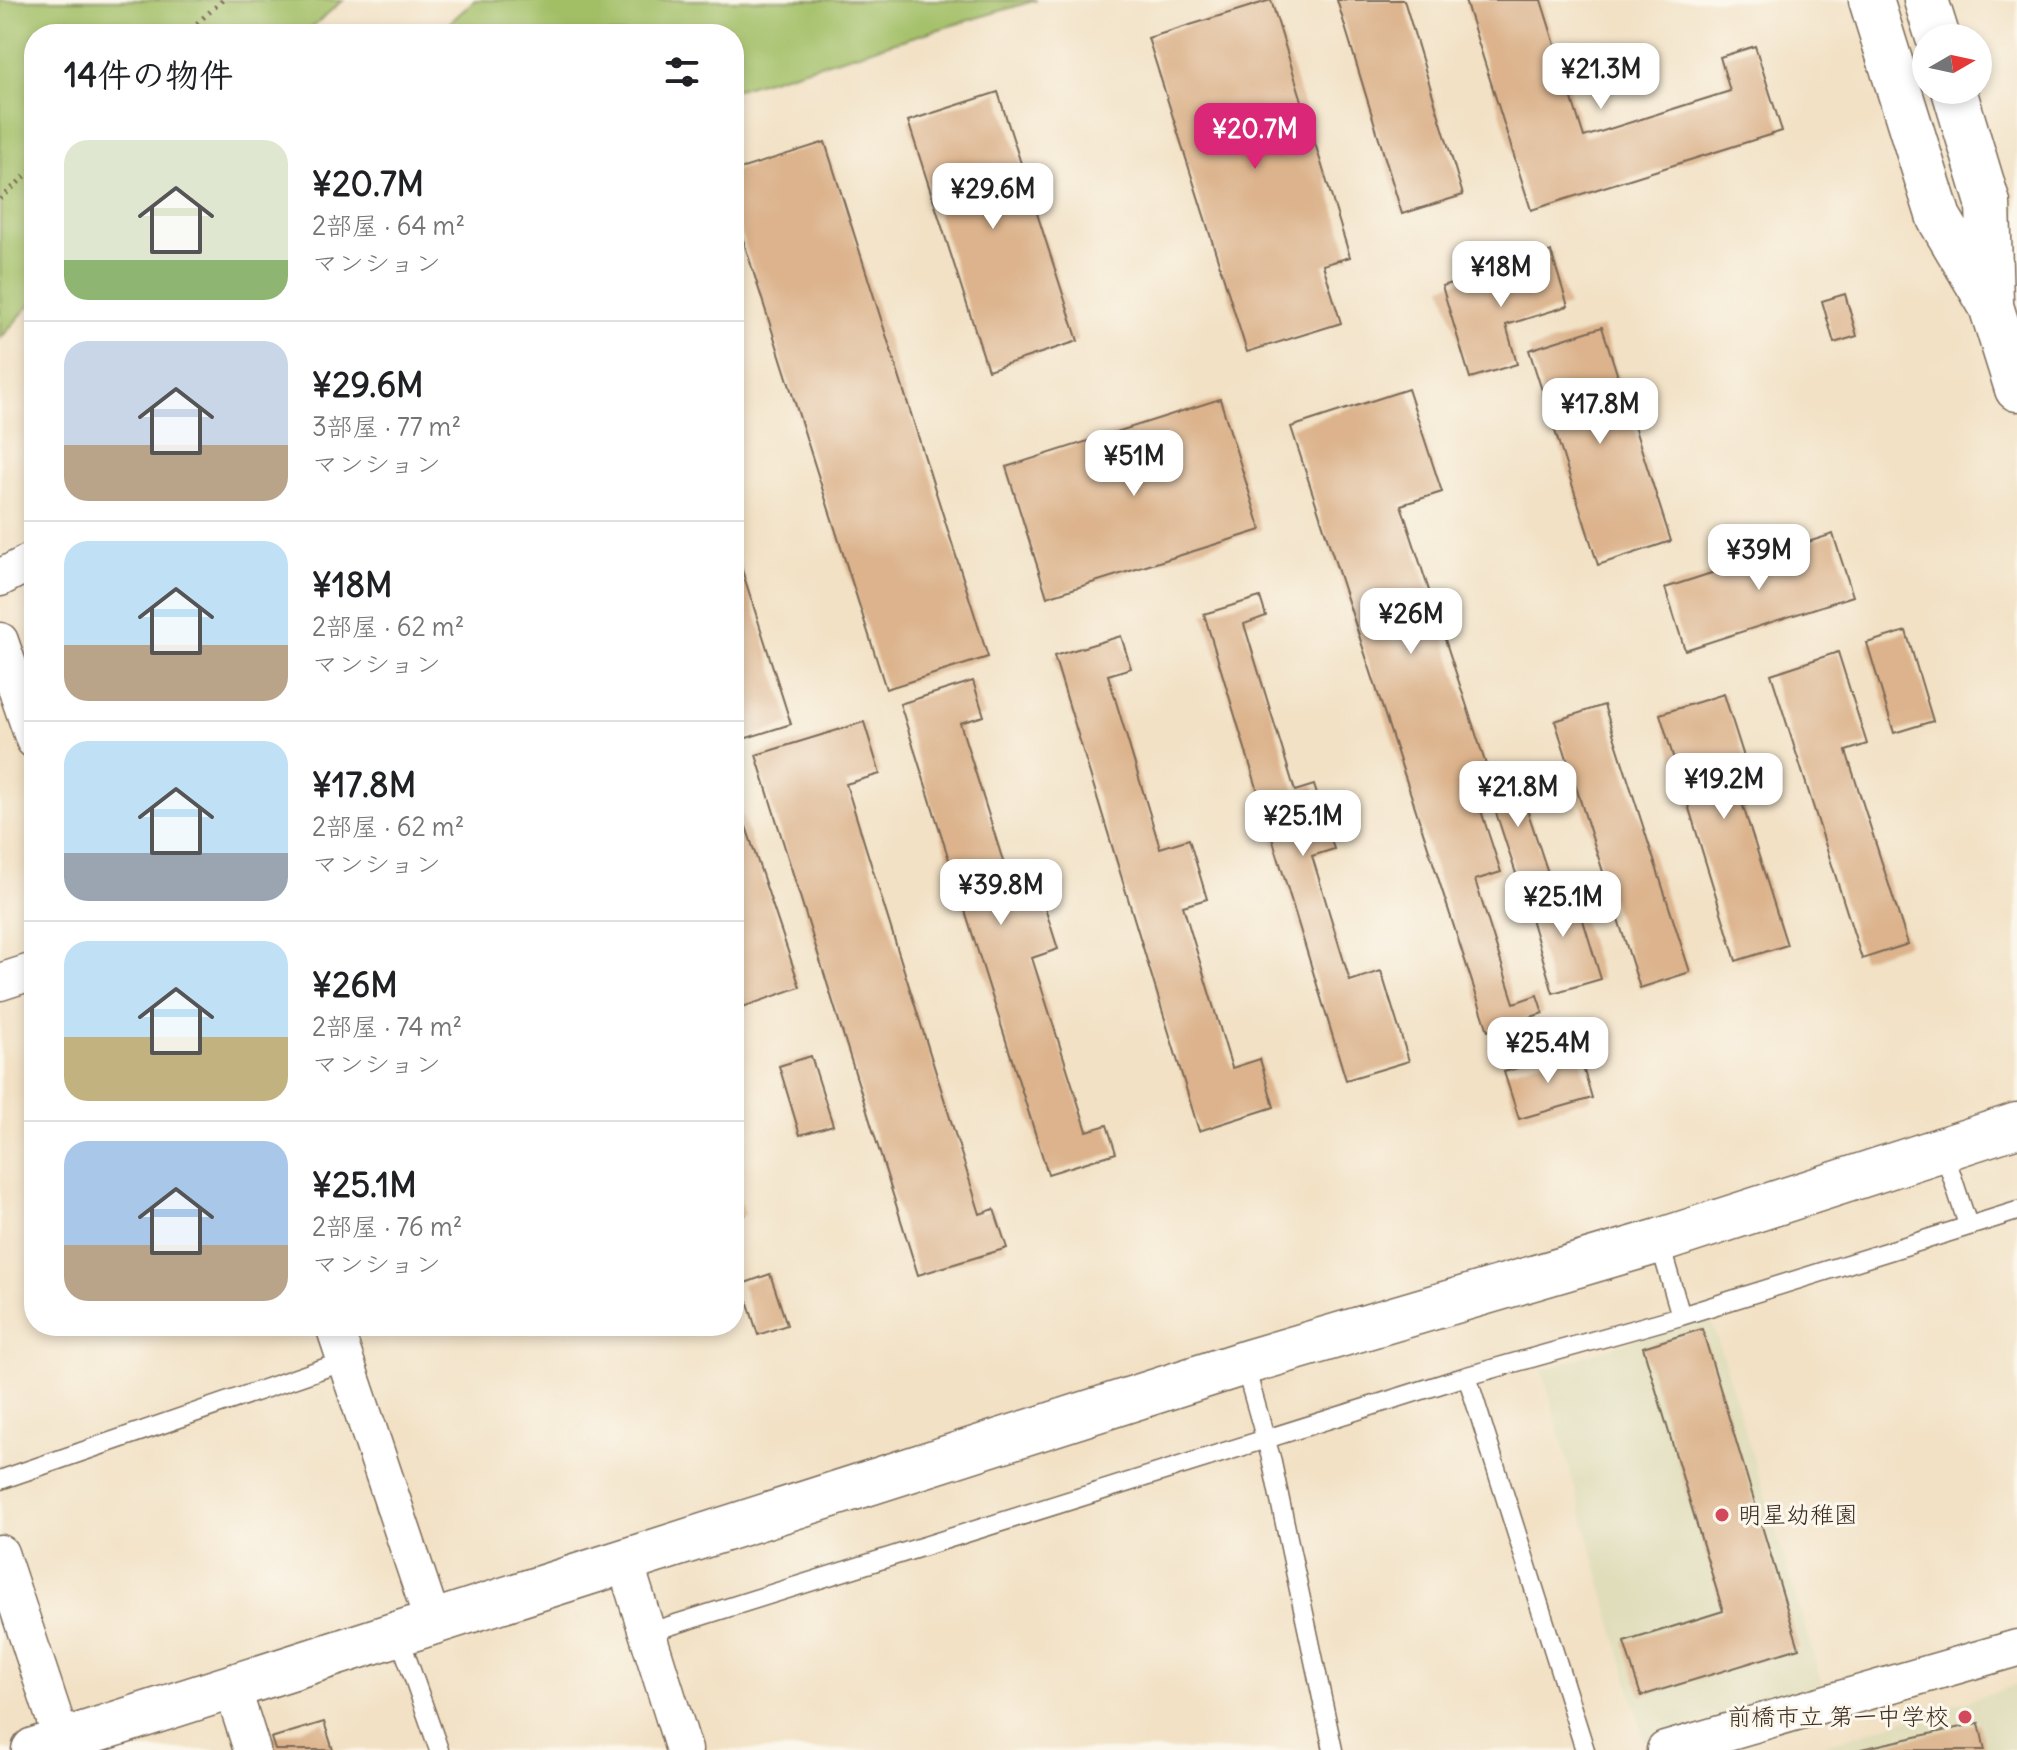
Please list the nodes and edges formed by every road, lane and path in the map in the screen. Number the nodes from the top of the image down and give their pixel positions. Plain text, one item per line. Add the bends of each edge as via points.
1 (223, 0) edge
2 (1871, 0) edge
3 (1926, 0) edge
4 (196, 24) edge
5 (1934, 24) edge
6 (1958, 104) edge
7 (24, 177) edge
8 (0, 199) edge
9 (2004, 300) edge
10 (2017, 389) edge
11 (24, 565) edge
12 (0, 578) edge
13 (0, 641) edge
14 (24, 711) edge
15 (24, 974) edge
16 (0, 982) edge
17 (2017, 1125) edge
18 (1943, 1149) junction
19 (2017, 1211) edge
20 (1968, 1225) junction
21 (1659, 1241) junction
22 (1681, 1316) junction
23 (337, 1336) edge
24 (345, 1361) junction
25 (1244, 1363) junction
26 (1467, 1376) junction
27 (1266, 1439) junction
28 (0, 1480) edge
29 (0, 1553) edge
30 (625, 1562) junction
31 (416, 1628) junction
32 (647, 1633) junction
33 (2017, 1648) edge
34 (232, 1687) junction
35 (48, 1745) edge
36 (252, 1750) edge
37 (439, 1750) edge
38 (684, 1750) edge
39 (1333, 1750) edge
40 (1585, 1750) edge
41 (1665, 1750) edge

1 - 4 path
2 - 9 street via 1939,218
3 - 5 street
6 - 9 street via 1988,203
7 - 8 path
9 - 10 street
11 - 12 street
13 - 14 street
15 - 16 street
17 - 18 street
18 - 20 lane
18 - 21 street
19 - 20 lane
20 - 22 lane
21 - 22 lane
21 - 25 street
22 - 26 lane
23 - 24 street
24 - 28 lane
24 - 31 street
25 - 27 lane
25 - 30 street
26 - 27 lane
26 - 40 lane
27 - 32 lane
27 - 39 lane
29 - 35 street
30 - 31 street
30 - 32 street
31 - 34 street
31 - 37 lane
32 - 38 street
33 - 41 street
34 - 35 street
34 - 36 street

